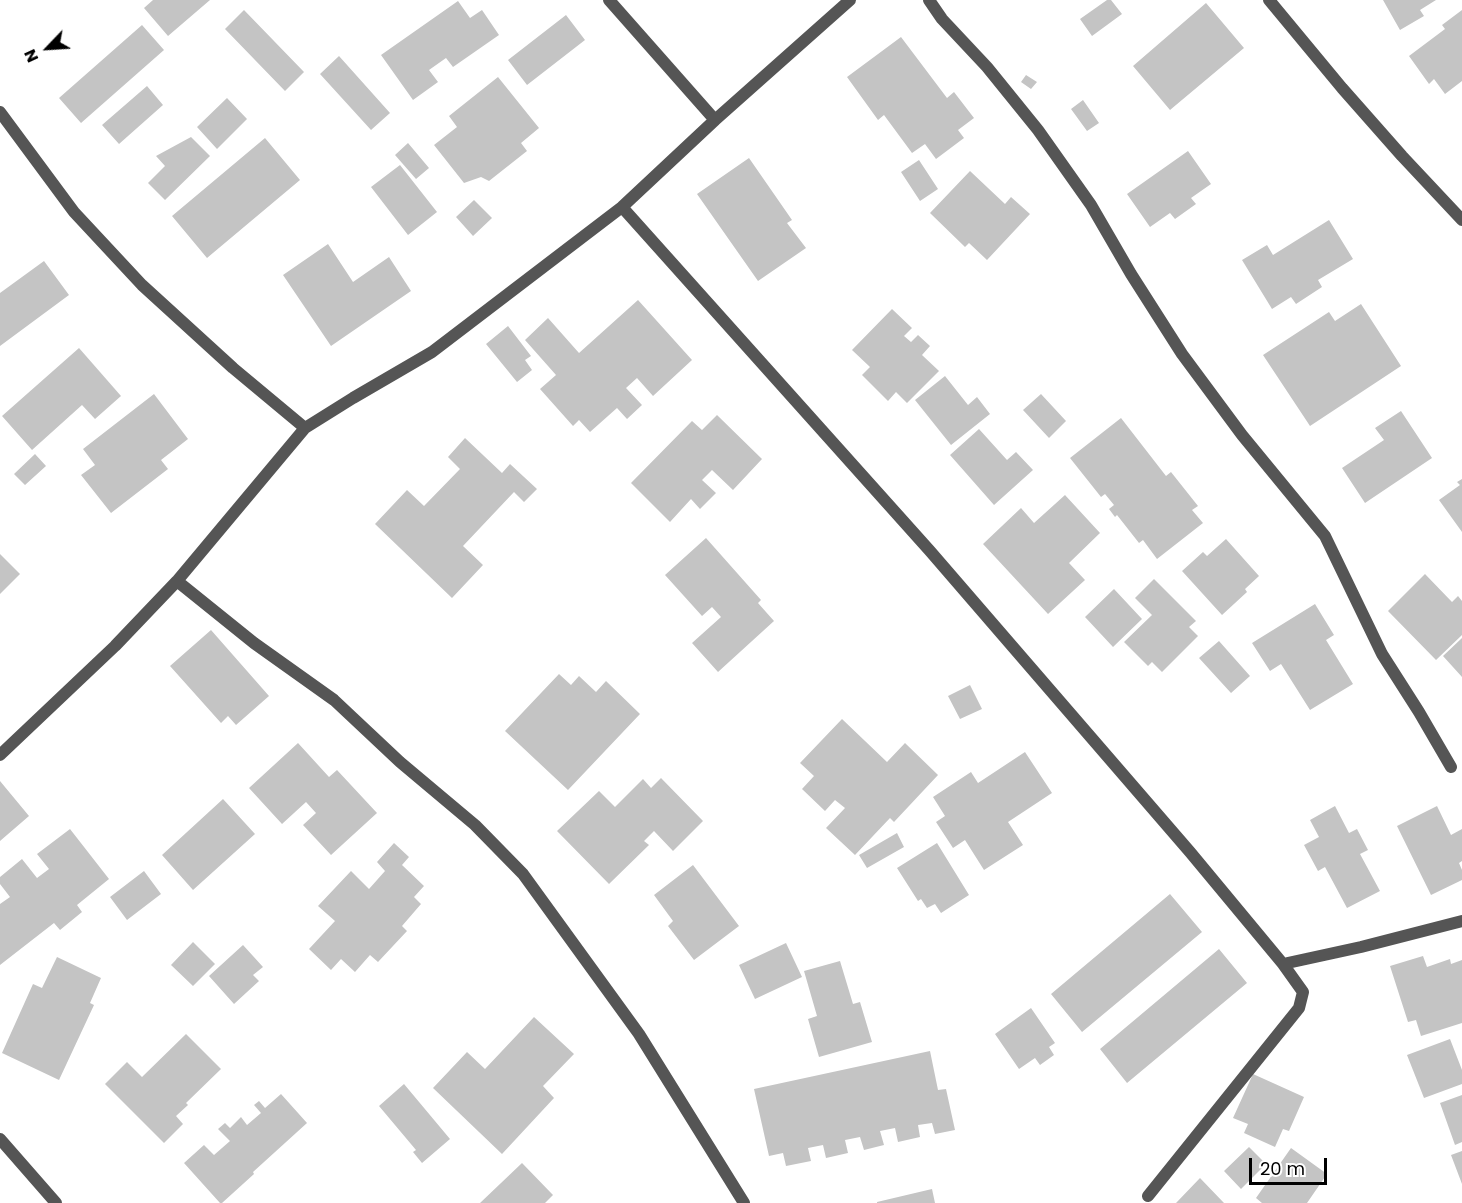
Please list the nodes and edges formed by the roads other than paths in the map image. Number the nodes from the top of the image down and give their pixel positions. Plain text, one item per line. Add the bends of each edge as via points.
1 (609, 0) edge
2 (850, 0) edge
3 (929, 0) edge
4 (1269, 0) edge
5 (0, 111) edge
6 (715, 120) junction
7 (622, 207) junction
8 (1462, 220) edge
9 (304, 428) junction
10 (177, 581) junction
11 (0, 754) edge
12 (1450, 767) dead end
13 (1462, 921) edge
14 (1283, 964) junction
15 (0, 1139) edge
16 (1148, 1196) dead end
17 (56, 1203) edge
18 (744, 1203) edge

1 - 6 street
2 - 6 street
3 - 12 street via 1038,130 1091,205 1182,354 1325,536 1382,654
4 - 8 street via 1342,88
5 - 9 street via 74,213 142,285
6 - 7 street
7 - 9 street via 432,352
7 - 14 street via 930,551
9 - 10 street
10 - 11 street
10 - 18 street via 334,700 475,825 523,874 639,1034
13 - 14 street
14 - 16 street via 1303,992 1299,1008
15 - 17 street

